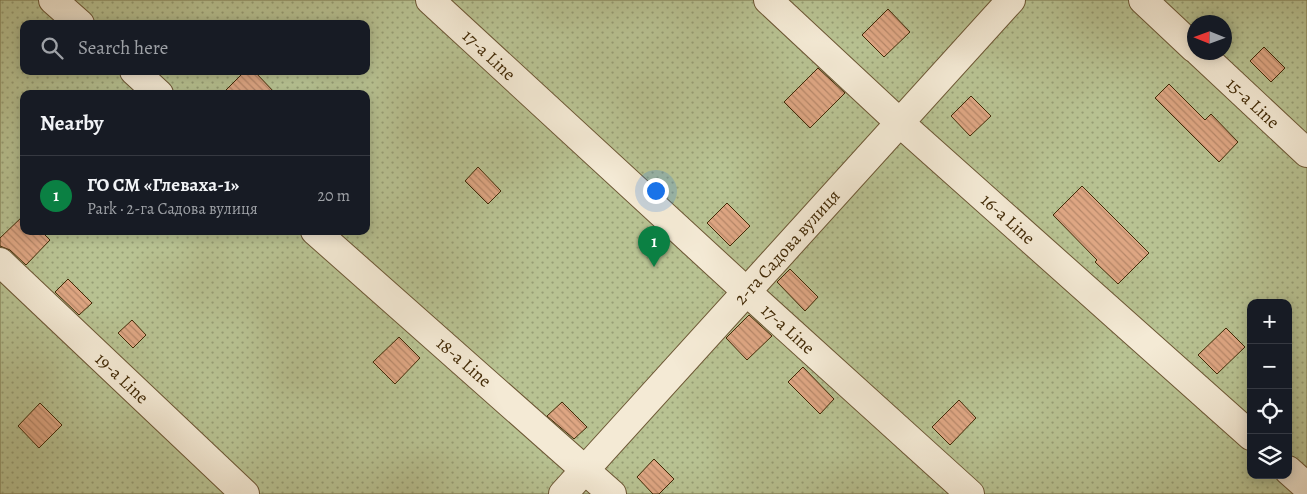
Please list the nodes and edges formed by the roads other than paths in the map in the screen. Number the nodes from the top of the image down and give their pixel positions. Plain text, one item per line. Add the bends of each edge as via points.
1 (53, 0) edge
2 (430, 0) edge
3 (768, 0) edge
4 (1011, 0) edge
5 (1143, 0) edge
6 (76, 20) edge
7 (1187, 41) edge
8 (1208, 60) edge
9 (138, 75) edge
10 (155, 90) edge
11 (900, 123) junction
12 (1307, 153) edge
13 (320, 235) edge
14 (0, 262) edge
15 (747, 292) junction
16 (1249, 434) edge
17 (585, 470) junction
18 (1292, 474) edge
19 (1307, 487) edge
20 (245, 494) edge
21 (563, 494) edge
22 (612, 494) edge
23 (970, 494) edge

1 - 6 street
2 - 15 street, 17-a Line
3 - 11 street, 16-a Line
4 - 11 street, 2-га Садова вулиця
5 - 7 street
8 - 12 street, 15-a Line
9 - 10 street
11 - 15 street, 2-га Садова вулиця
11 - 16 street, 16-a Line
13 - 17 street, 18-a Line
14 - 20 street, 19-a Line
15 - 17 street, 2-га Садова вулиця
15 - 23 street, 17-a Line
17 - 21 street, 2-га Садова вулиця
17 - 22 street, 18-a Line
18 - 19 street

